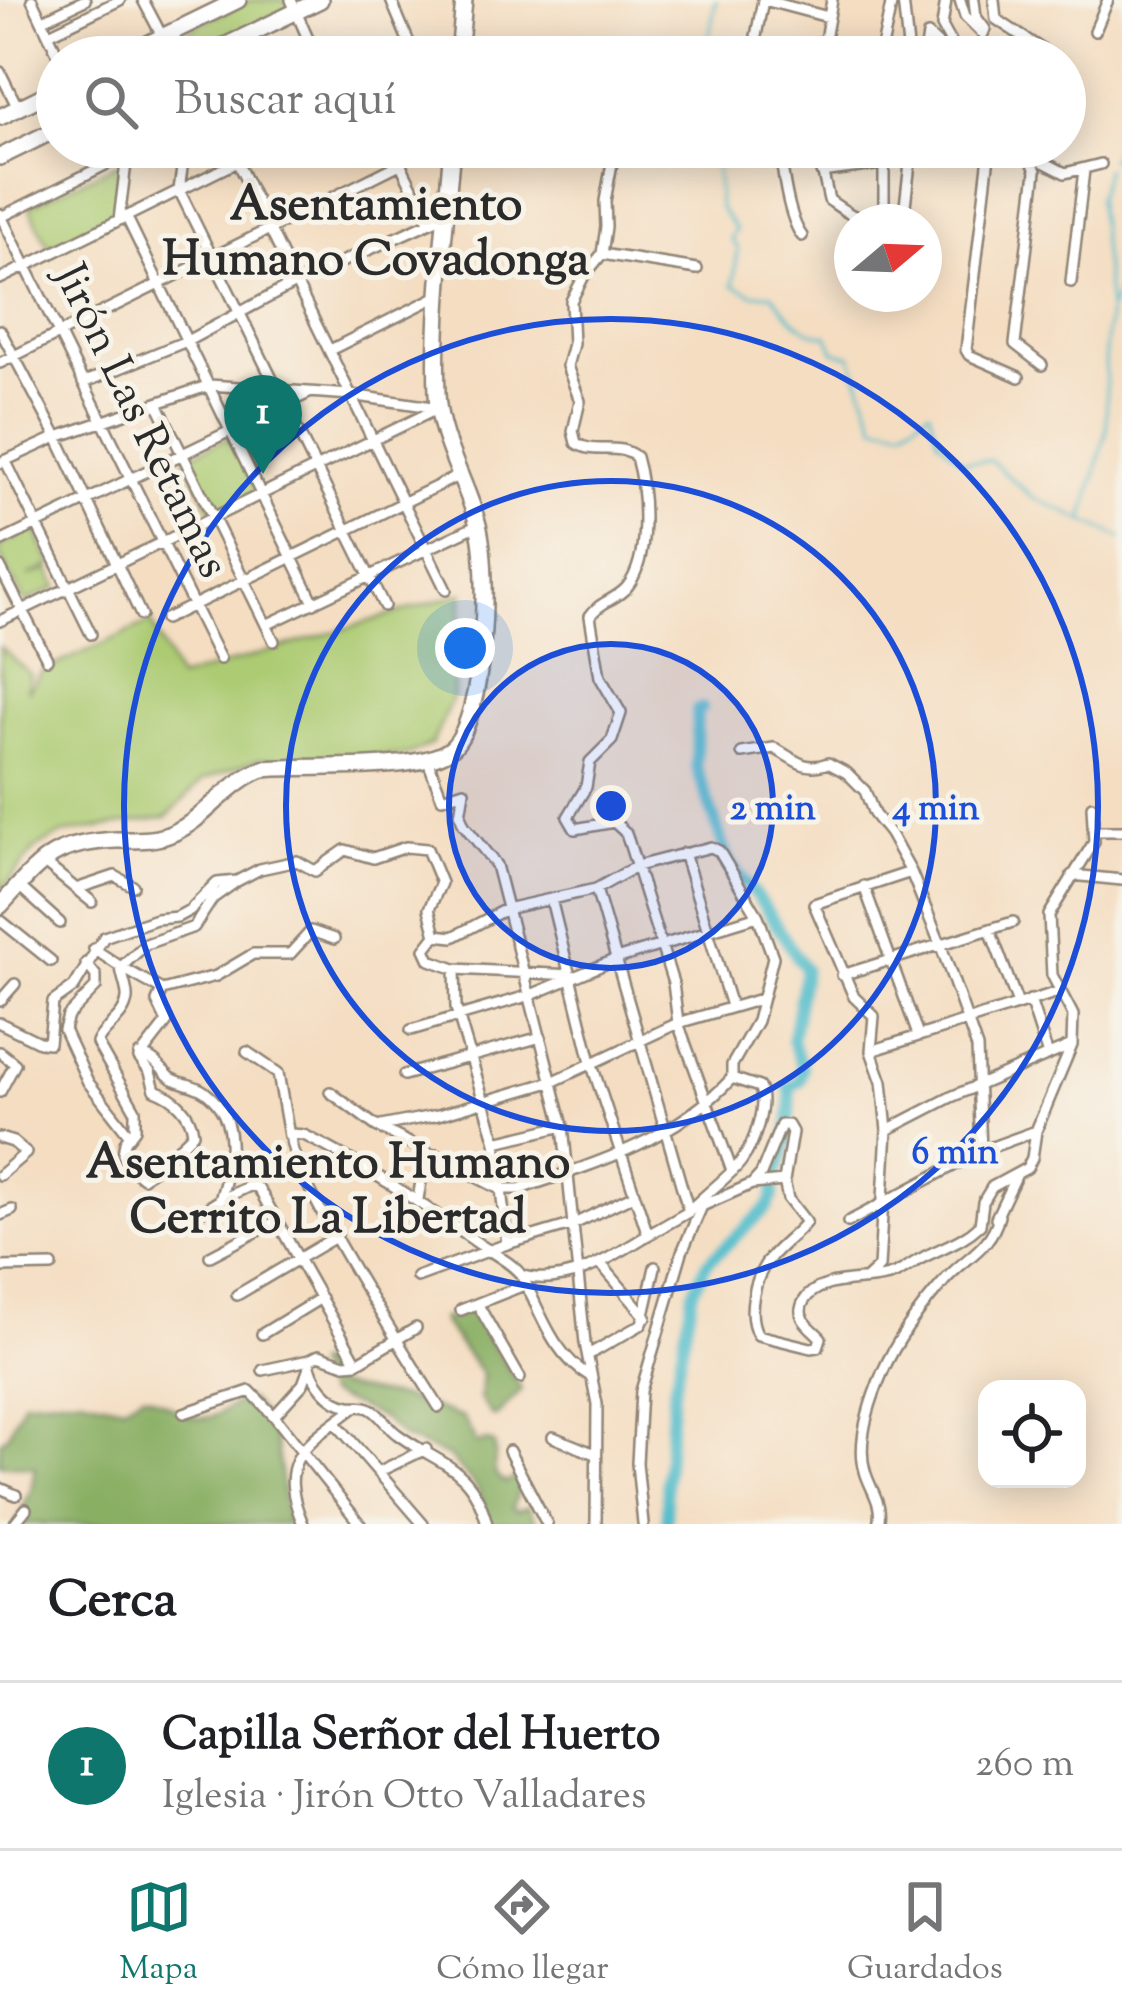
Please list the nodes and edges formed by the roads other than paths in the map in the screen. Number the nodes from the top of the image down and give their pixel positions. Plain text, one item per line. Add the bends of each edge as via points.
1 (32, 0) edge
2 (85, 0) edge
3 (120, 0) edge
4 (143, 0) edge
5 (238, 0) edge
6 (320, 0) edge
7 (391, 0) edge
8 (464, 0) edge
9 (763, 0) edge
10 (832, 0) edge
11 (892, 0) edge
12 (903, 0) edge
13 (946, 0) edge
14 (960, 0) edge
15 (974, 0) edge
16 (994, 0) edge
17 (1108, 0) edge
18 (293, 6) edge
19 (829, 17) junction
20 (43, 20) junction
21 (1095, 31) dead end
22 (49, 34) joint
23 (161, 36) edge
24 (164, 36) edge
25 (240, 36) edge
26 (307, 36) edge
27 (406, 36) edge
28 (458, 36) edge
29 (756, 36) edge
30 (826, 36) edge
31 (884, 36) edge
32 (907, 36) edge
33 (946, 36) edge
34 (1022, 36) edge
35 (0, 72) edge
36 (36, 99) edge
37 (18, 108) junction
38 (0, 117) edge
39 (36, 139) edge
40 (0, 157) edge
41 (1102, 164) dead end
42 (94, 168) edge
43 (126, 168) edge
44 (182, 168) edge
45 (225, 168) edge
46 (240, 168) edge
47 (392, 168) edge
48 (402, 168) edge
49 (450, 168) edge
50 (611, 168) edge
51 (781, 168) edge
52 (820, 168) edge
53 (852, 168) edge
54 (883, 168) edge
55 (909, 168) edge
56 (988, 168) edge
57 (1034, 168) edge
58 (1053, 168) edge
59 (1084, 170) junction
60 (821, 172) junction
61 (179, 190) junction
62 (905, 204) edge
63 (446, 215) junction
64 (1, 216) edge
65 (123, 218) junction
66 (428, 221) junction
67 (269, 229) junction
68 (802, 236) dead end
69 (602, 254) junction
70 (212, 258) junction
71 (26, 266) junction
72 (698, 269) dead end
73 (0, 279) edge
74 (160, 282) junction
75 (1071, 282) dead end
76 (295, 284) junction
77 (438, 296) junction
78 (241, 314) junction
79 (0, 330) edge
80 (58, 332) junction
81 (189, 340) junction
82 (330, 350) junction
83 (13, 356) junction
84 (0, 363) edge
85 (1042, 365) dead end
86 (1019, 377) dead end
87 (83, 382) junction
88 (210, 386) junction
89 (278, 388) junction
90 (309, 393) junction
91 (351, 395) junction
92 (157, 404) junction
93 (286, 404) junction
94 (439, 408) junction
95 (103, 422) junction
96 (232, 431) junction
97 (57, 437) junction
98 (372, 440) junction
99 (181, 455) junction
100 (2, 462) edge
101 (315, 467) junction
102 (460, 475) junction
103 (131, 480) junction
104 (262, 494) junction
105 (86, 502) junction
106 (402, 502) junction
107 (212, 517) junction
108 (35, 525) junction
109 (478, 525) junction
110 (346, 530) junction
111 (0, 542) edge
112 (162, 542) junction
113 (425, 549) junction
114 (292, 558) junction
115 (118, 565) junction
116 (0, 567) edge
117 (370, 578) junction
118 (244, 580) junction
119 (67, 587) junction
120 (446, 590) dead end
121 (314, 603) junction
122 (193, 606) junction
123 (383, 606) dead end
124 (22, 610) junction
125 (141, 615) dead end
126 (165, 619) dead end
127 (0, 621) edge
128 (266, 625) junction
129 (91, 634) dead end
130 (274, 641) dead end
131 (47, 659) dead end
132 (220, 659) dead end
133 (742, 753) dead end
134 (428, 761) junction
135 (1092, 806) dead end
136 (1096, 831) junction
137 (1122, 831) edge
138 (684, 853) junction
139 (42, 861) junction
140 (637, 866) junction
141 (911, 872) junction
142 (1072, 875) junction
143 (1122, 880) edge
144 (237, 881) junction
145 (19, 886) junction
146 (133, 886) dead end
147 (864, 886) junction
148 (76, 889) junction
149 (596, 889) junction
150 (551, 899) junction
151 (92, 902) dead end
152 (0, 906) edge
153 (506, 909) junction
154 (758, 916) junction
155 (0, 920) edge
156 (1013, 922) dead end
157 (60, 923) dead end
158 (990, 930) junction
159 (707, 931) junction
160 (436, 935) junction
161 (334, 939) dead end
162 (940, 946) junction
163 (661, 948) junction
164 (94, 949) junction
165 (619, 958) junction
166 (891, 959) junction
167 (51, 961) dead end
168 (86, 963) junction
169 (122, 967) junction
170 (455, 969) junction
171 (524, 973) junction
172 (572, 975) junction
173 (842, 975) junction
174 (15, 984) dead end
175 (162, 990) junction
176 (1058, 992) junction
177 (531, 995) junction
178 (760, 999) junction
179 (0, 1001) edge
180 (1024, 1002) junction
181 (730, 1006) junction
182 (459, 1016) junction
183 (969, 1020) junction
184 (0, 1023) edge
185 (678, 1023) junction
186 (411, 1030) dead end
187 (918, 1035) junction
188 (541, 1037) junction
189 (638, 1042) junction
190 (1072, 1045) junction
191 (872, 1051) junction
192 (0, 1052) edge
193 (247, 1052) dead end
194 (139, 1055) junction
195 (1048, 1055) junction
196 (471, 1059) junction
197 (591, 1062) junction
198 (404, 1076) dead end
199 (732, 1078) junction
200 (554, 1082) junction
201 (980, 1084) junction
202 (330, 1092) dead end
203 (0, 1093) edge
204 (483, 1101) junction
205 (707, 1106) junction
206 (376, 1126) junction
207 (562, 1126) junction
208 (887, 1130) junction
209 (1036, 1131) junction
210 (664, 1134) junction
211 (130, 1136) junction
212 (0, 1138) edge
213 (289, 1138) junction
214 (496, 1142) junction
215 (981, 1151) junction
216 (619, 1153) junction
217 (437, 1155) junction
218 (732, 1171) junction
219 (569, 1172) junction
220 (1017, 1174) junction
221 (0, 1175) edge
222 (778, 1182) junction
223 (752, 1184) junction
224 (500, 1189) junction
225 (634, 1195) junction
226 (418, 1199) junction
227 (220, 1200) junction
228 (883, 1204) junction
229 (703, 1206) junction
230 (12, 1210) dead end
231 (689, 1212) junction
232 (0, 1215) edge
233 (999, 1216) junction
234 (190, 1219) dead end
235 (277, 1221) junction
236 (848, 1222) dead end
237 (574, 1224) junction
238 (980, 1225) junction
239 (648, 1235) junction
240 (337, 1236) junction
241 (507, 1244) junction
242 (487, 1250) junction
243 (211, 1256) dead end
244 (299, 1259) junction
245 (601, 1264) junction
246 (52, 1266) dead end
247 (0, 1267) edge
248 (655, 1267) dead end
249 (578, 1270) junction
250 (417, 1276) dead end
251 (523, 1280) junction
252 (865, 1281) junction
253 (237, 1295) dead end
254 (321, 1298) junction
255 (478, 1305) junction
256 (460, 1310) dead end
257 (646, 1317) junction
258 (416, 1328) dead end
259 (262, 1334) dead end
260 (398, 1338) junction
261 (588, 1355) junction
262 (309, 1364) junction
263 (357, 1364) junction
264 (263, 1370) dead end
265 (590, 1376) junction
266 (520, 1378) dead end
267 (355, 1406) junction
268 (440, 1407) dead end
269 (184, 1413) dead end
270 (274, 1416) junction
271 (335, 1422) junction
272 (554, 1437) dead end
273 (426, 1449) junction
274 (509, 1451) dead end
275 (302, 1452) junction
276 (595, 1454) junction
277 (378, 1472) junction
278 (0, 1488) edge
279 (16, 1495) dead end
280 (26, 1509) dead end
281 (14, 1524) edge
282 (303, 1524) edge
283 (360, 1524) edge
284 (422, 1524) edge
285 (487, 1524) edge
286 (547, 1524) edge
287 (596, 1524) edge
288 (643, 1524) edge
289 (878, 1524) edge

1 - 20 street
2 - 20 street
3 - 22 street
4 - 23 street
5 - 24 highway
6 - 18 highway
7 - 27 street
8 - 28 highway
9 - 19 street
9 - 29 street
10 - 19 street
11 - 31 street
12 - 32 street
13 - 33 street
14 - 15 street via 983,34
16 - 34 street via 996,19
17 - 21 street
18 - 25 highway
18 - 26 street
19 - 30 street
20 - 22 street
35 - 37 street
36 - 37 highway
37 - 38 highway
39 - 40 highway
41 - 59 street
42 - 64 street
43 - 65 street
44 - 61 street
45 - 61 street
46 - 67 street
47 - 67 street
48 - 66 street
49 - 63 highway
50 - 69 street
51 - 68 street
52 - 60 street
53 - 60 street
54 - 60 street via 884,210 870,221 829,200
55 - 62 street
56 - 86 street via 966,350
57 - 85 street via 1015,337 1019,350
58 - 59 street
59 - 75 street
61 - 65 street
61 - 70 street
63 - 66 street
63 - 77 highway
64 - 71 street, Jirón Las Retamas
65 - 71 street
65 - 74 street
66 - 76 street
67 - 70 street
67 - 76 street
69 - 72 street
69 - 140 street via 571,302 567,365 580,401 573,431 583,448 619,448 636,457 643,552 626,588 590,616 600,677 621,713 568,817 575,829 619,825
70 - 74 street
70 - 78 street
71 - 73 street
71 - 80 street, Jirón Las Retamas
74 - 80 street
74 - 81 street
76 - 78 street
76 - 82 street
77 - 82 street
77 - 94 highway
78 - 81 street
78 - 89 street
79 - 83 street
80 - 83 street
80 - 87 street, Jirón Las Retamas
81 - 87 street
81 - 88 street
82 - 91 street
83 - 84 street
83 - 97 street
87 - 95 street, Jirón Las Retamas
88 - 89 street
88 - 92 street
88 - 96 street
89 - 90 street
89 - 93 street
90 - 91 street
90 - 93 street
91 - 94 street
91 - 98 street
92 - 95 street
92 - 99 street
93 - 96 street
93 - 101 street
94 - 98 street
94 - 102 highway
95 - 97 street
95 - 103 street, Jirón Las Retamas
96 - 99 street
96 - 104 street
97 - 100 street
97 - 105 street
98 - 101 street
98 - 106 street
99 - 103 street
99 - 107 street
100 - 108 street
101 - 104 street
101 - 110 street
102 - 106 street
102 - 109 highway
103 - 105 street
103 - 112 street, Jirón Las Retamas
104 - 107 street
104 - 114 street
105 - 108 street
105 - 115 street
106 - 110 street
106 - 113 street
107 - 112 street
107 - 118 street
108 - 111 street
108 - 119 street
109 - 113 street
109 - 134 highway via 479,677 458,742
110 - 114 street
110 - 117 street
112 - 115 street
112 - 122 street, Jirón Las Retamas
113 - 117 street
113 - 120 street
114 - 118 street
114 - 121 street
115 - 119 street
115 - 125 street
116 - 124 street
117 - 121 street
117 - 123 street
118 - 122 street
118 - 128 street
119 - 124 street
119 - 129 street
121 - 128 street
122 - 126 street
122 - 132 street, Jirón Las Retamas
124 - 127 street
124 - 131 street
128 - 130 street
133 - 141 street via 774,748 800,766 828,763 847,773
134 - 139 highway via 263,769 165,837 77,843
134 - 153 street via 442,798 464,791 460,814 496,865
135 - 136 street
136 - 137 street
136 - 142 street
138 - 140 street
138 - 154 street via 715,848
138 - 159 street
139 - 145 highway
139 - 148 street
140 - 149 street
140 - 163 street
141 - 147 street
141 - 162 street
142 - 143 street
142 - 176 street via 1049,915
144 - 160 street via 287,861 315,871 345,850 373,858 422,847 441,883 429,909
144 - 164 street via 217,884 178,917 108,934
144 - 169 street via 212,898 194,927 146,944
145 - 152 highway
145 - 157 street
146 - 148 street via 116,877
147 - 166 street
147 - 173 street via 814,904
148 - 151 street
149 - 150 street
149 - 165 street
150 - 153 street
150 - 172 street
153 - 160 street via 452,937
153 - 171 street
154 - 159 street
154 - 178 street via 773,956
155 - 167 street
156 - 158 street
158 - 162 street
158 - 180 street
159 - 163 street
159 - 181 street
160 - 170 street via 425,953
161 - 175 street via 311,931 290,954 253,954 216,976
162 - 166 street
162 - 183 street
163 - 165 street
163 - 185 street
164 - 168 street
164 - 169 street
165 - 172 street
165 - 189 street
166 - 173 street
166 - 187 street
168 - 184 street via 51,1006 51,1042
168 - 211 street via 95,992 64,1030 88,1082
169 - 175 street
169 - 211 street via 127,1000 97,1043 133,1105
170 - 171 street
170 - 182 street
171 - 172 street
171 - 177 street
172 - 177 street
172 - 197 street
173 - 191 street via 872,1013
174 - 179 street
175 - 194 street via 157,1000 167,1022
176 - 180 street
176 - 190 street via 1072,1015
177 - 182 street
177 - 188 street
178 - 181 street
178 - 199 street
180 - 183 street
180 - 195 street
181 - 185 street
182 - 186 street
182 - 196 street
183 - 187 street
183 - 201 street
185 - 189 street
185 - 205 street
187 - 191 street
188 - 196 street
188 - 200 street
189 - 197 street
189 - 210 street
190 - 195 street
190 - 209 street
191 - 208 street
192 - 203 street via 15,1064
193 - 213 street via 278,1073
194 - 211 street via 155,1090 183,1108 193,1133 143,1178 124,1159
194 - 227 street via 202,1089 220,1111 232,1146
195 - 201 street
196 - 198 street
196 - 204 street
197 - 200 street
197 - 216 street
199 - 205 street
199 - 218 street via 759,1087 764,1101
200 - 204 street
200 - 207 street
201 - 208 street
201 - 215 street
202 - 206 street
204 - 206 street
204 - 214 street
205 - 210 street
205 - 218 street
206 - 217 street
207 - 214 street
207 - 219 street
208 - 228 street
209 - 215 street
209 - 220 street via 1032,1158
210 - 216 street
210 - 231 street
212 - 221 street via 26,1153
213 - 226 street via 313,1139
213 - 240 street
214 - 224 street
215 - 228 street
216 - 219 street
216 - 225 street
217 - 224 street
217 - 226 street via 423,1170
218 - 231 street
219 - 224 street
219 - 237 street
220 - 233 street
220 - 238 street via 985,1196
222 - 223 street
222 - 223 street via 792,1132 786,1124
222 - 252 street via 806,1222 762,1271 752,1312 758,1335 818,1347 802,1303 822,1288
223 - 229 street
224 - 241 street
225 - 237 street
225 - 239 street
226 - 242 street
227 - 234 street
227 - 235 street via 255,1186
228 - 236 street
228 - 252 street via 879,1268
229 - 231 street
229 - 288 street via 641,1391
230 - 232 street
231 - 239 street
233 - 238 street
233 - 289 street via 983,1250 930,1298 878,1384 862,1447
235 - 243 street
235 - 244 street
237 - 241 street
237 - 249 street
238 - 252 street via 949,1248
239 - 245 street
240 - 244 street
240 - 260 street
241 - 242 street
242 - 250 street
242 - 251 street
244 - 253 street
244 - 254 street
245 - 249 street
245 - 257 street
246 - 247 street
248 - 257 street
249 - 251 street
249 - 261 street
251 - 255 street
251 - 265 street via 561,1351
254 - 259 street
254 - 263 street
255 - 256 street
255 - 266 street
257 - 261 street
258 - 260 street
260 - 263 street
260 - 268 street
261 - 265 street
262 - 263 street via 319,1355
262 - 264 street
262 - 267 street via 330,1396
262 - 270 street via 303,1384
265 - 276 street
267 - 271 street
267 - 273 street
269 - 270 street via 248,1390
270 - 275 street
271 - 275 street
271 - 277 street
272 - 276 street
273 - 277 street
273 - 285 street via 462,1474
274 - 286 street
275 - 282 street via 290,1478
275 - 283 street
276 - 287 street
277 - 284 street
278 - 279 street
280 - 281 street

